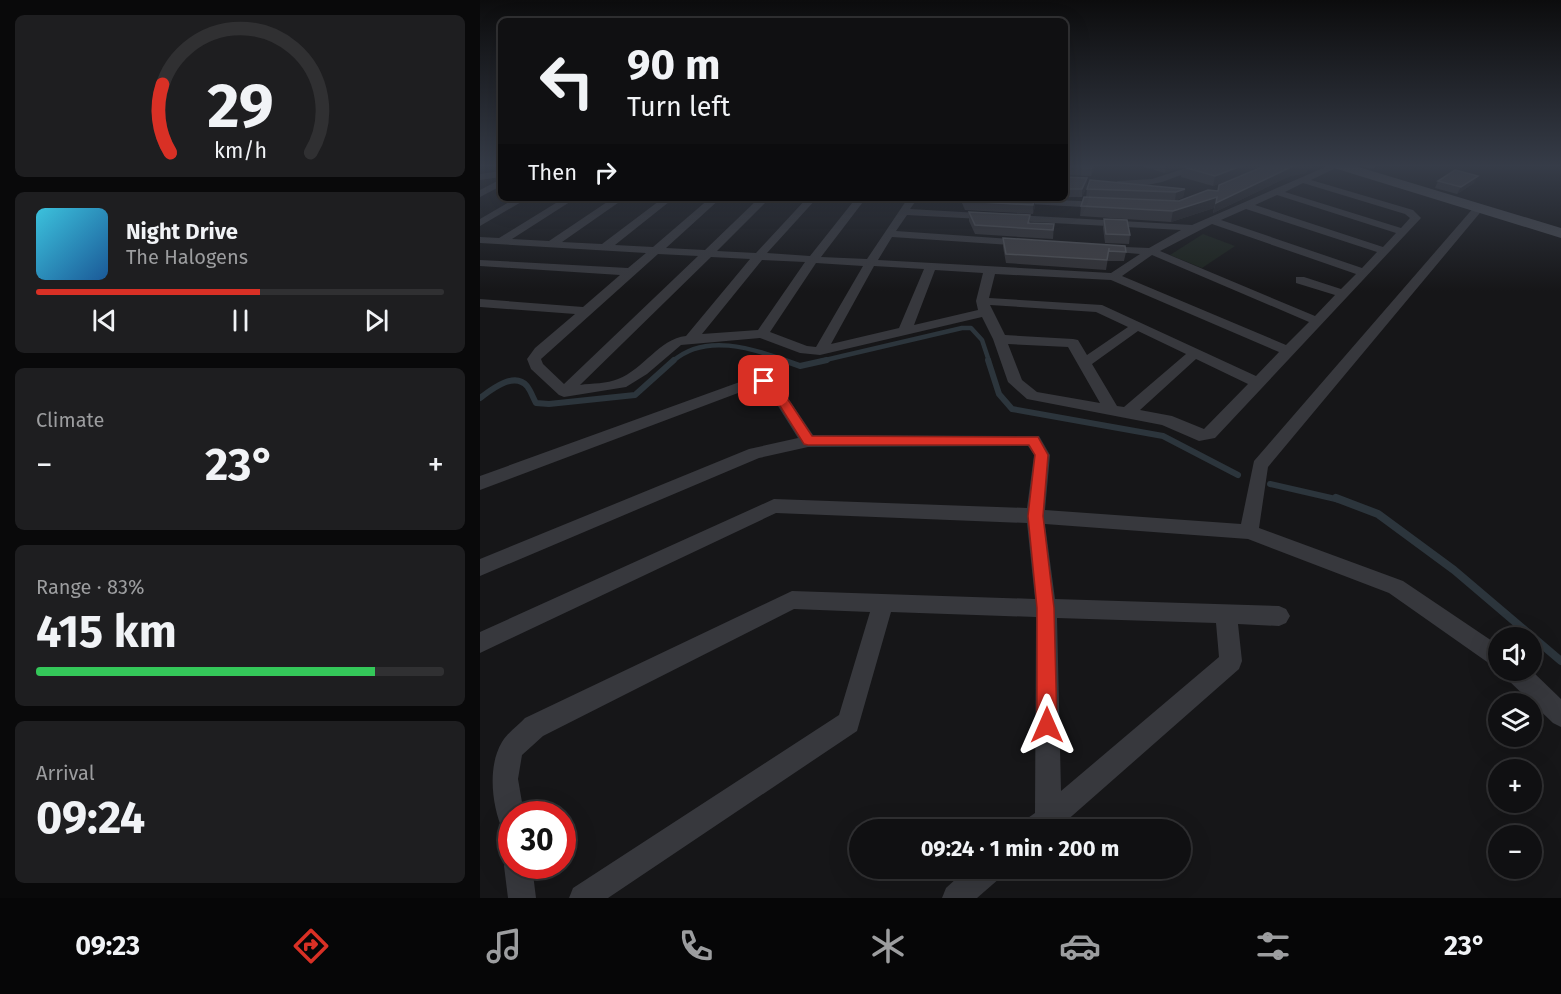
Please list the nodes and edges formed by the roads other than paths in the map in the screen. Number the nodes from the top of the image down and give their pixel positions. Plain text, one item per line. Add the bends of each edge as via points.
1 (508, 207) edge
2 (557, 207) edge
3 (607, 207) edge
4 (657, 207) edge
5 (706, 207) edge
6 (756, 207) edge
7 (804, 207) edge
8 (854, 207) edge
9 (908, 207) edge
10 (1243, 207) edge
11 (1248, 207) edge
12 (1323, 207) edge
13 (1392, 207) edge
14 (1475, 207) edge
15 (1479, 208) junction
16 (905, 212) junction
17 (1211, 220) junction
18 (480, 223) edge
19 (1194, 228) junction
20 (1402, 232) junction
21 (1561, 233) edge
22 (889, 234) junction
23 (480, 240) edge
24 (501, 241) junction
25 (551, 244) junction
26 (1032, 244) edge
27 (605, 247) junction
28 (1091, 248) edge
29 (656, 250) junction
30 (1151, 251) junction
31 (1384, 251) junction
32 (707, 253) junction
33 (759, 256) junction
34 (813, 259) junction
35 (870, 262) junction
36 (480, 263) edge
37 (931, 266) junction
38 (990, 269) junction
39 (629, 272) junction
40 (1364, 273) junction
41 (1113, 277) junction
42 (1300, 280) dead end
43 (1343, 294) junction
44 (480, 303) edge
45 (984, 307) junction
46 (588, 311) junction
47 (1317, 321) junction
48 (1137, 326) junction
49 (905, 330) junction
50 (762, 334) junction
51 (692, 339) junction
52 (1000, 339) junction
53 (820, 351) junction
54 (1290, 352) junction
55 (1194, 354) junction
56 (1085, 363) junction
57 (1258, 383) junction
58 (564, 392) junction
59 (1111, 409) junction
60 (1128, 412) junction
61 (808, 441) junction
62 (480, 483) edge
63 (1035, 516) junction
64 (1249, 532) junction
65 (480, 568) edge
66 (883, 603) junction
67 (1046, 608) junction
68 (1226, 614) junction
69 (1279, 616) dead end
70 (480, 643) edge
71 (1488, 650) edge
72 (1525, 681) edge
73 (1561, 715) edge
74 (509, 801) edge
75 (1042, 819) edge
76 (1048, 819) edge
77 (520, 879) edge
78 (978, 879) edge
79 (522, 898) edge
80 (583, 898) edge
81 (956, 898) edge

1 - 18 street
2 - 24 street
3 - 25 street
4 - 27 street
5 - 29 street
6 - 32 street
7 - 33 street
8 - 34 street
9 - 16 street
10 - 17 street
11 - 31 street
12 - 20 street
13 - 20 street via 1416,218
14 - 15 main road
15 - 21 main road
15 - 64 street via 1260,465
16 - 19 street
16 - 22 street
17 - 19 street
17 - 40 street
19 - 30 street
20 - 31 street
22 - 26 street
22 - 35 street
23 - 24 street
24 - 25 street
25 - 27 street
27 - 29 street
28 - 30 street
29 - 32 street
29 - 39 street
30 - 41 street
30 - 47 street
31 - 40 street
32 - 33 street
32 - 58 street
33 - 34 street
33 - 51 street
34 - 35 street
34 - 50 street
35 - 37 street
35 - 53 street
36 - 39 street
37 - 38 street
37 - 49 street
38 - 41 street
38 - 45 street
39 - 46 street
40 - 43 street
41 - 54 street
42 - 43 street
43 - 47 street
44 - 46 street
45 - 48 street via 1098,308
45 - 49 street
45 - 52 street
46 - 58 street via 534,359 536,366
47 - 54 street
48 - 55 street
48 - 56 street
49 - 53 street
50 - 51 street
50 - 53 street via 805,350
51 - 58 street via 677,341 621,384
52 - 56 street via 1073,343
52 - 59 street via 1015,382 1032,396
54 - 57 street
55 - 57 street
55 - 60 street
56 - 59 street
57 - 60 street via 1209,434 1200,435 1166,420
59 - 60 street
61 - 62 street via 771,382 753,382
61 - 63 street via 1033,440 1042,455
61 - 65 street via 754,453
63 - 64 street
63 - 67 street
63 - 70 street via 774,506
64 - 71 street via 1396,587
66 - 67 street
66 - 74 street via 792,600 534,728 511,749 505,779
66 - 80 street via 849,723
67 - 68 street
67 - 75 street
68 - 69 street
68 - 76 street via 1231,661
72 - 73 street
77 - 79 street
78 - 81 street

